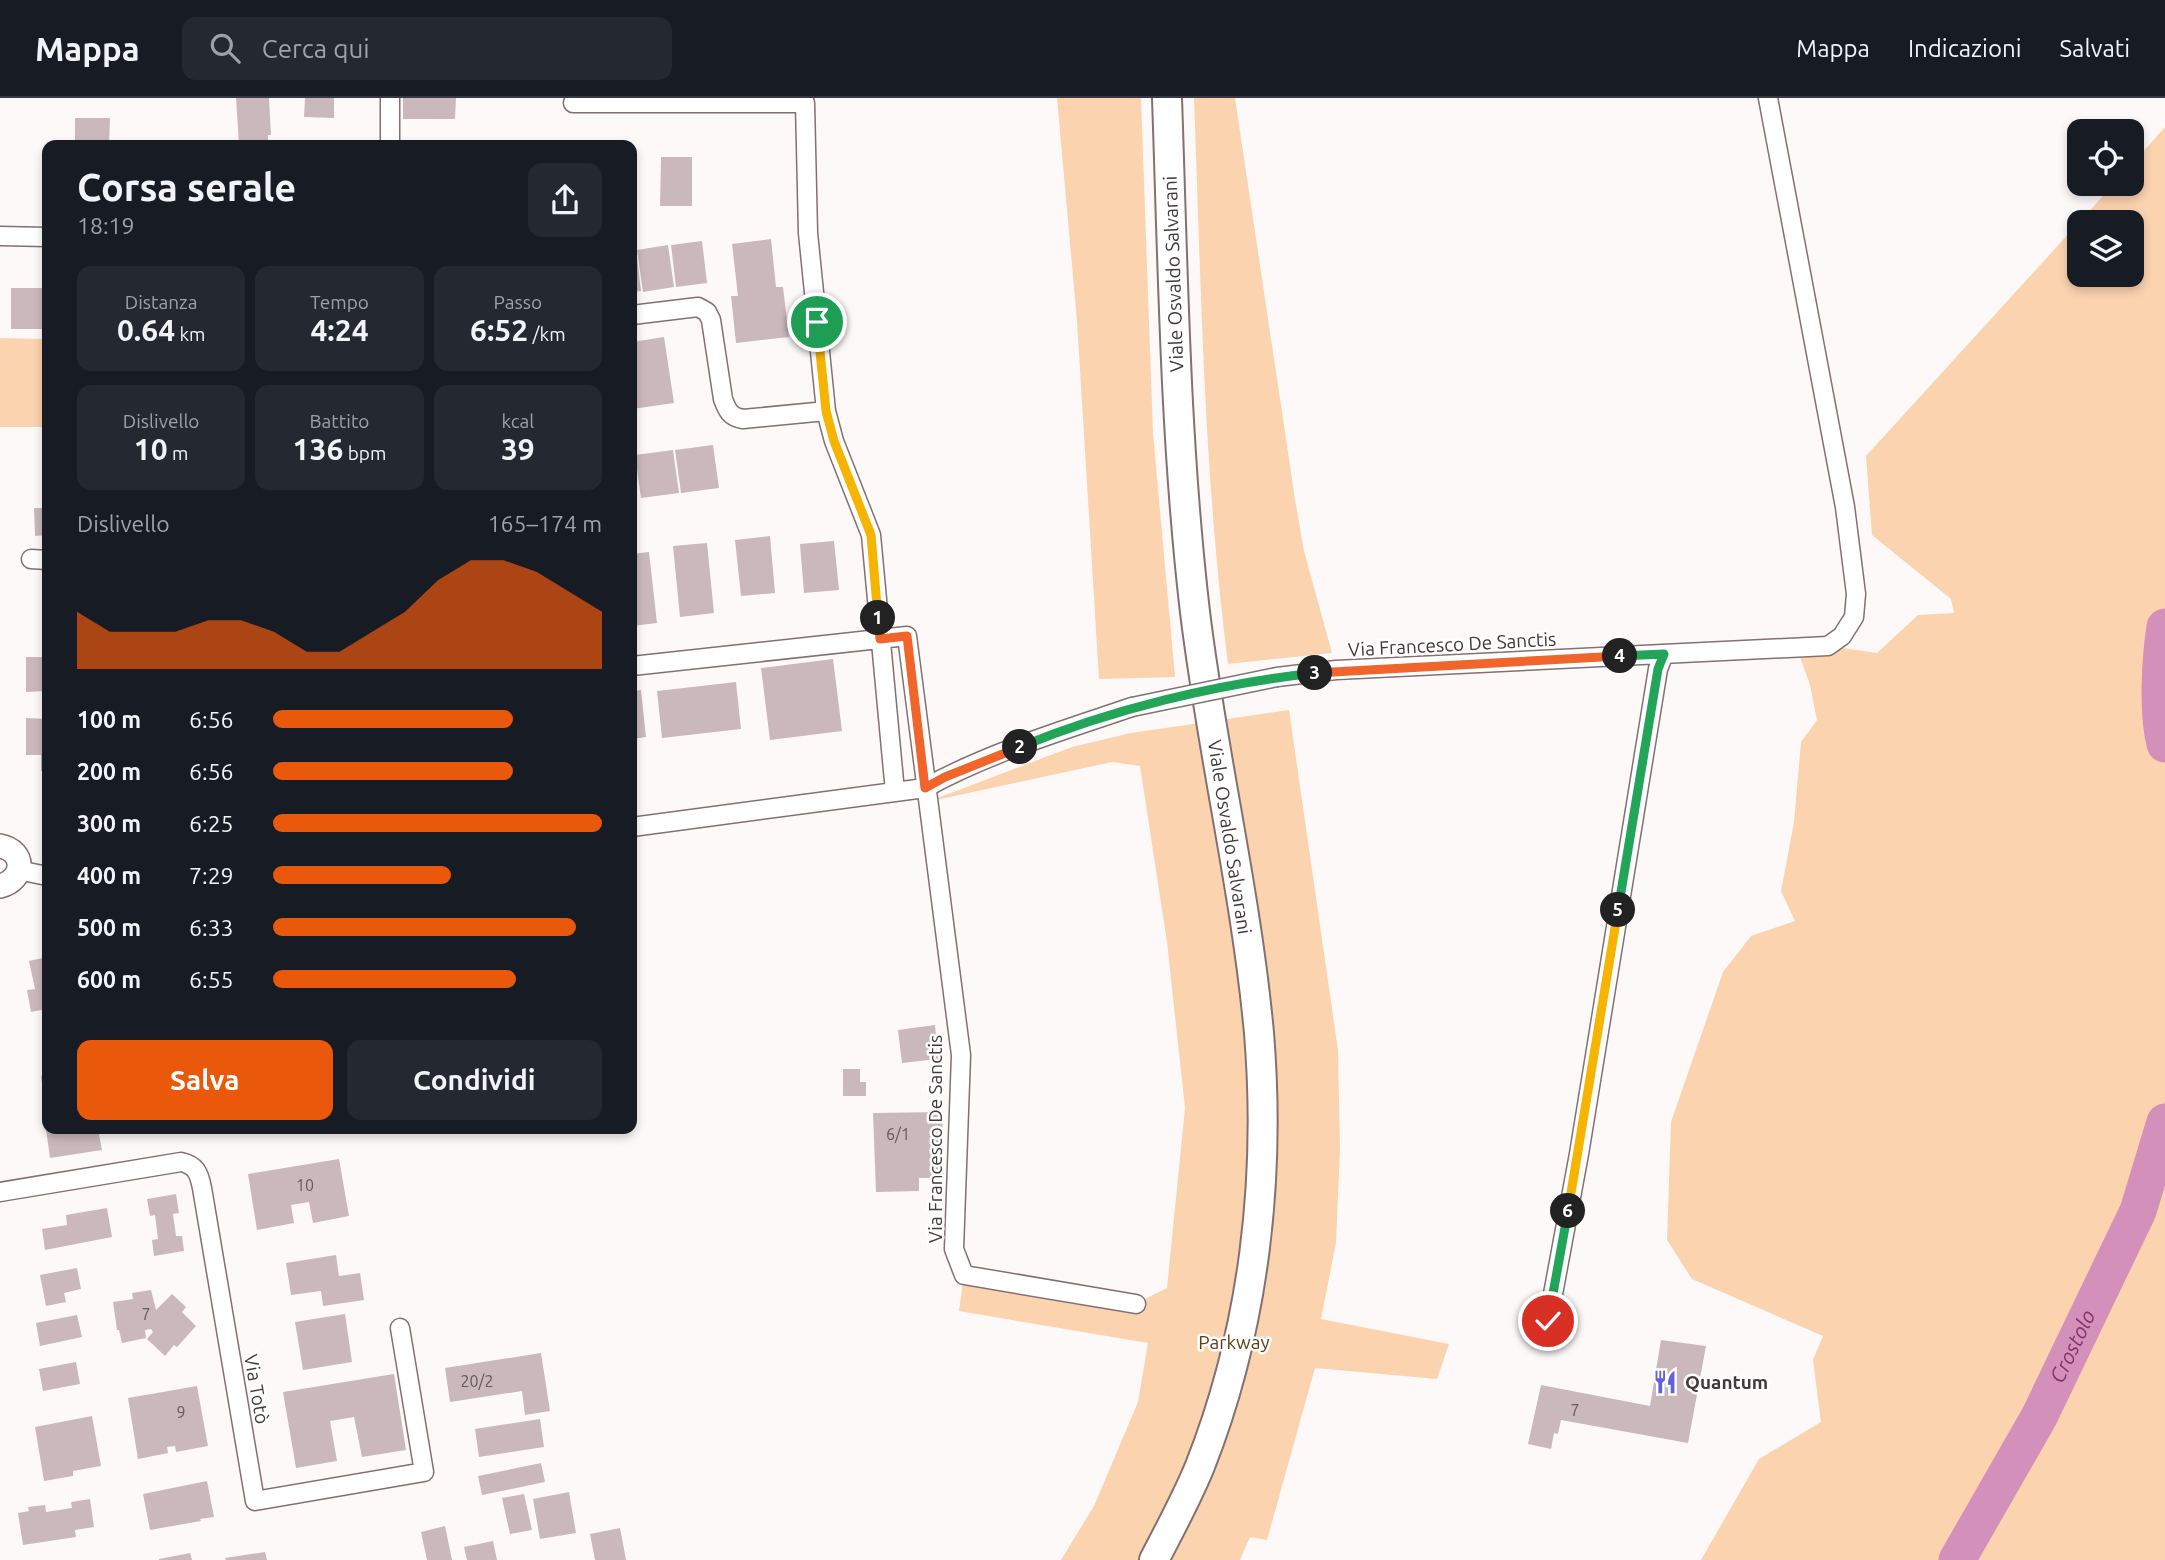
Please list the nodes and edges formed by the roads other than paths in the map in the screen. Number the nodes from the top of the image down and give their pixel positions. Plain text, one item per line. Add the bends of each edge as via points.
1 (390, 98) edge
2 (1167, 98) edge
3 (1768, 98) edge
4 (573, 103) dead end
5 (390, 140) edge
6 (0, 236) edge
7 (42, 237) edge
8 (637, 314) edge
9 (826, 411) junction
10 (880, 639) junction
11 (1664, 654) junction
12 (637, 665) edge
13 (925, 788) junction
14 (895, 792) junction
15 (637, 826) edge
16 (0, 846) edge
17 (18, 870) junction
18 (42, 875) edge
19 (0, 886) edge
20 (0, 1192) edge
21 (1136, 1304) dead end
22 (1548, 1321) dead end
23 (400, 1328) dead end
24 (1154, 1560) edge

1 - 5 street
2 - 24 main road, Viale Osvaldo Salvarani via 1189,555 1201,659 1250,958 1263,1141 1256,1239 1234,1360 1200,1466
3 - 11 street, Via Francesco De Sanctis via 1845,507 1856,594 1854,617 1842,636 1828,646
4 - 9 street via 804,103 808,233
6 - 7 street
8 - 9 street via 698,307 707,312 723,399 735,417
9 - 10 street via 871,535
10 - 12 street
10 - 13 street via 907,636
10 - 14 street
11 - 13 street, Via Francesco De Sanctis, bridge via 1277,677 1132,707 1050,734
11 - 22 street
13 - 14 street, Via Francesco De Sanctis
13 - 21 street, Via Francesco De Sanctis via 961,1055 954,1249 964,1275
14 - 15 street, Via Francesco De Sanctis
16 - 17 street via 15,854
17 - 18 street
17 - 19 street via 9,883
20 - 23 street, Via Totò via 181,1162 197,1171 255,1501 424,1472

